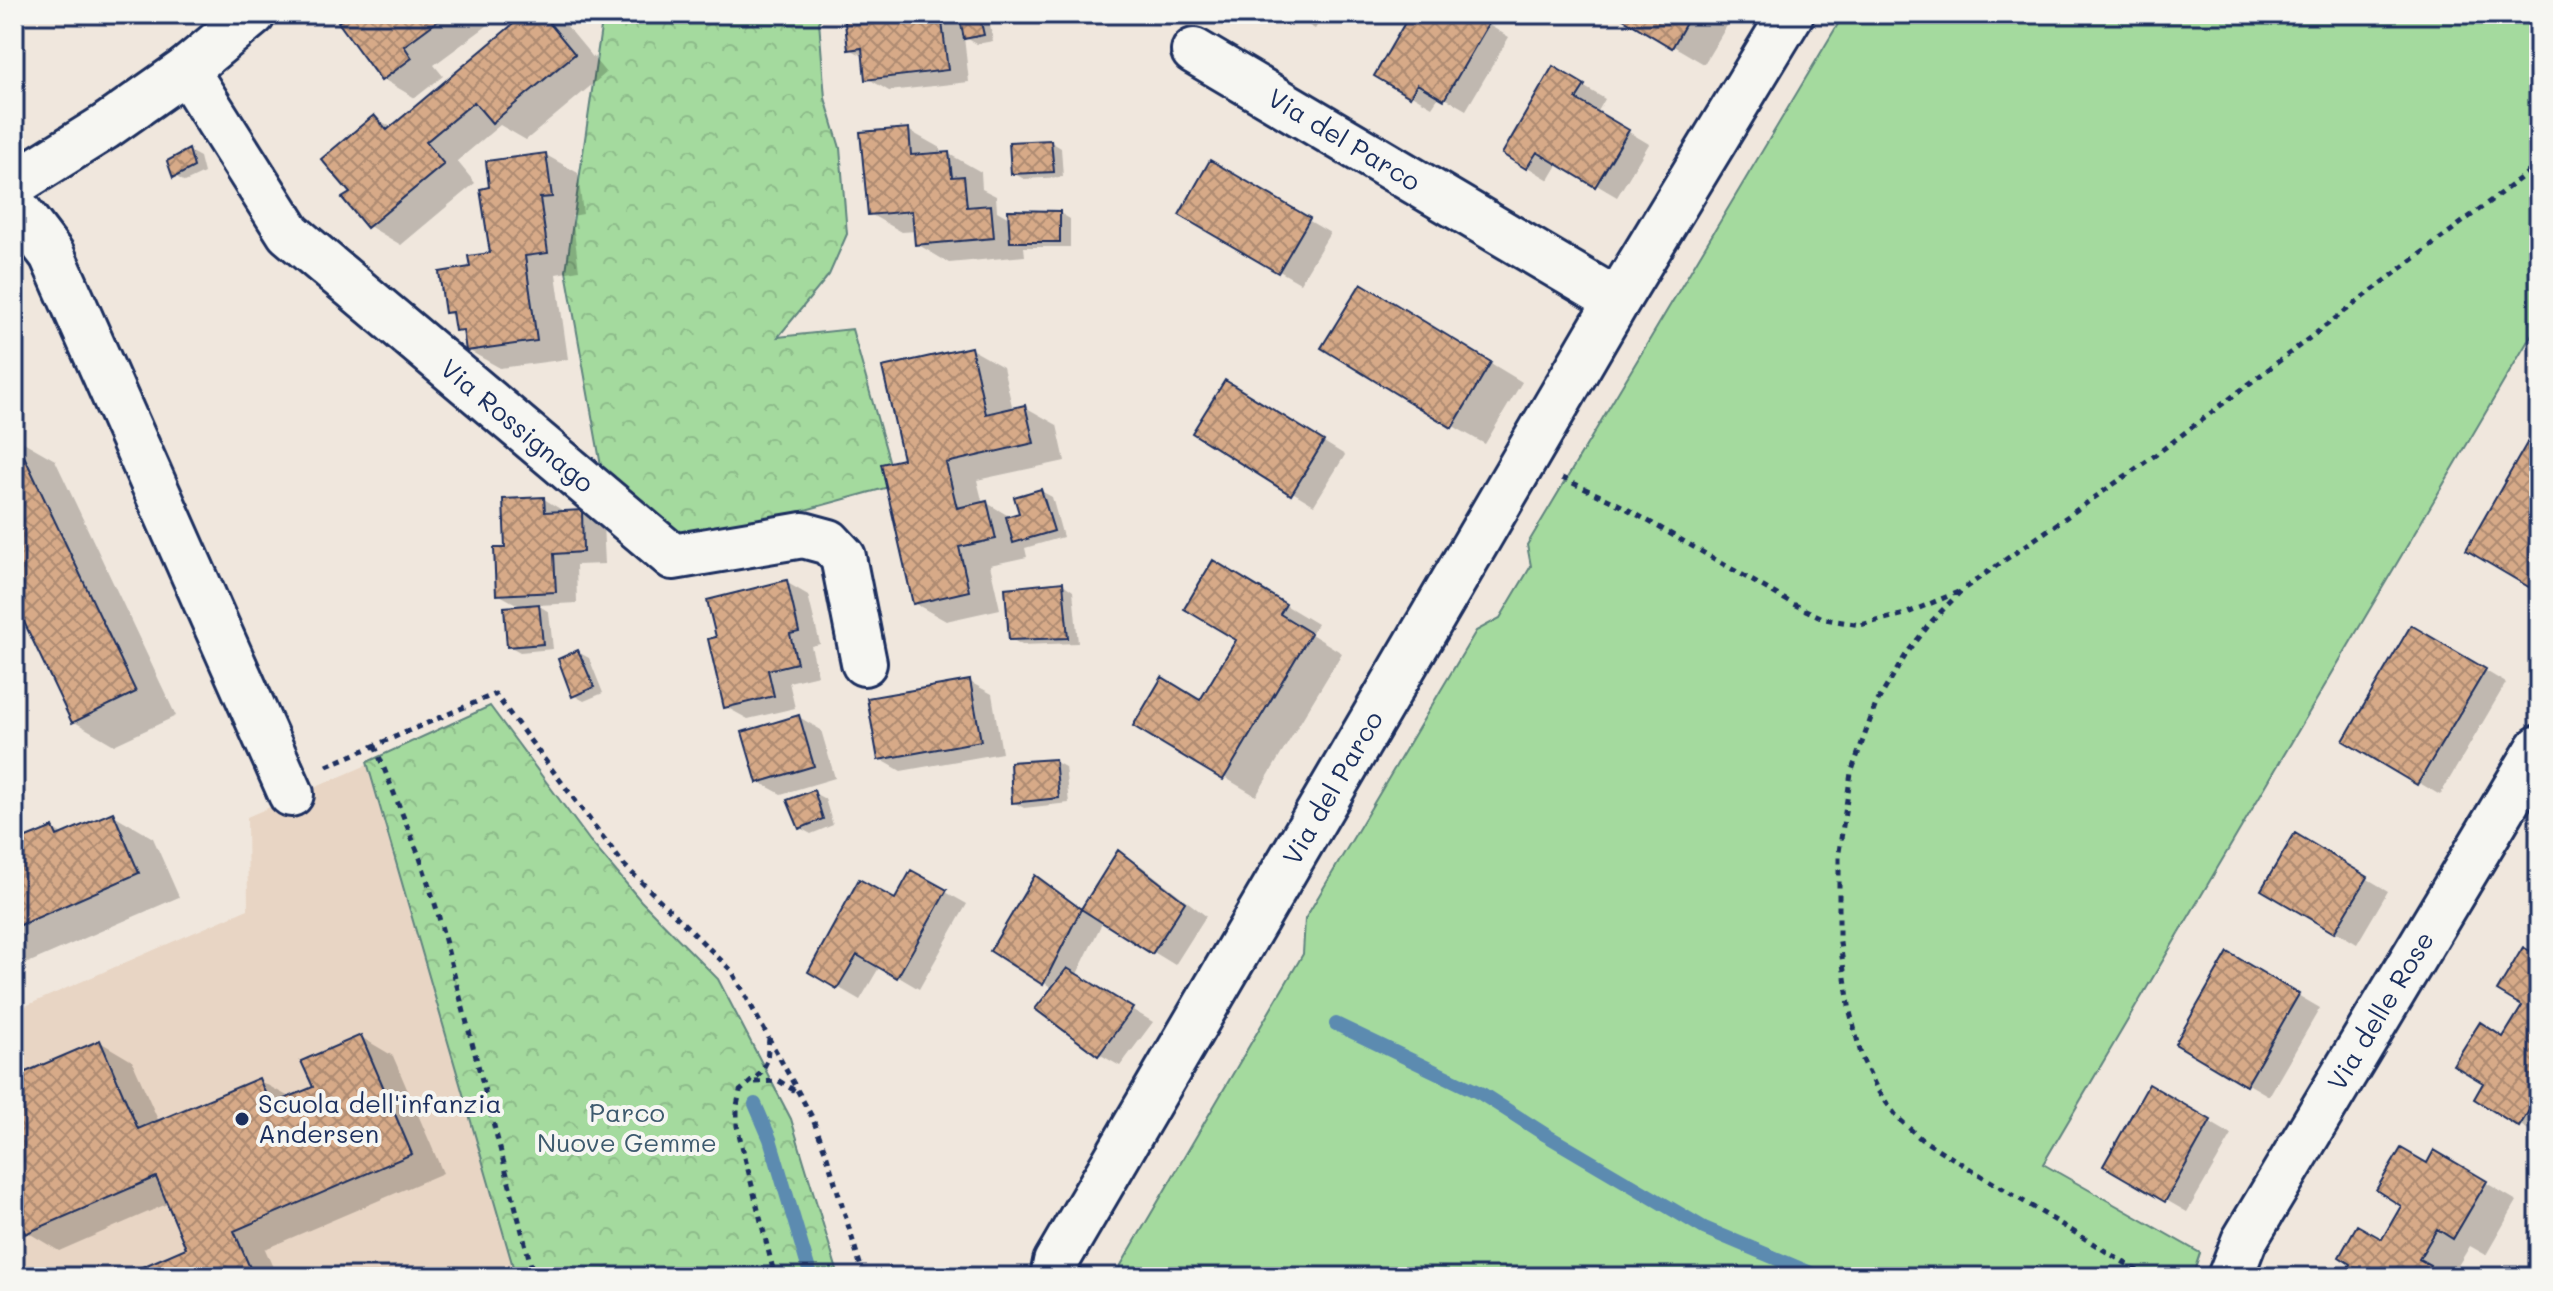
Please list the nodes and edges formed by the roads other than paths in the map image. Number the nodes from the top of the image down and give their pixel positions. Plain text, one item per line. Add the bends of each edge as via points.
1 (253, 14) edge
2 (1791, 14) edge
3 (1194, 51) dead end
4 (186, 70) junction
5 (14, 184) edge
6 (14, 205) edge
7 (1617, 301) junction
8 (864, 663) dead end
9 (2539, 748) edge
10 (289, 788) road end
11 (1053, 1277) edge
12 (2230, 1277) edge

1 - 4 street
2 - 7 street, Via del Parco
3 - 7 street, Via del Parco
4 - 5 street
4 - 8 street, Via Rossignago via 289,233 673,557 803,535 829,542 843,557
6 - 10 street via 52,255
7 - 11 street, Via del Parco via 1056,1262
9 - 12 street, Via delle Rose via 2244,1241

